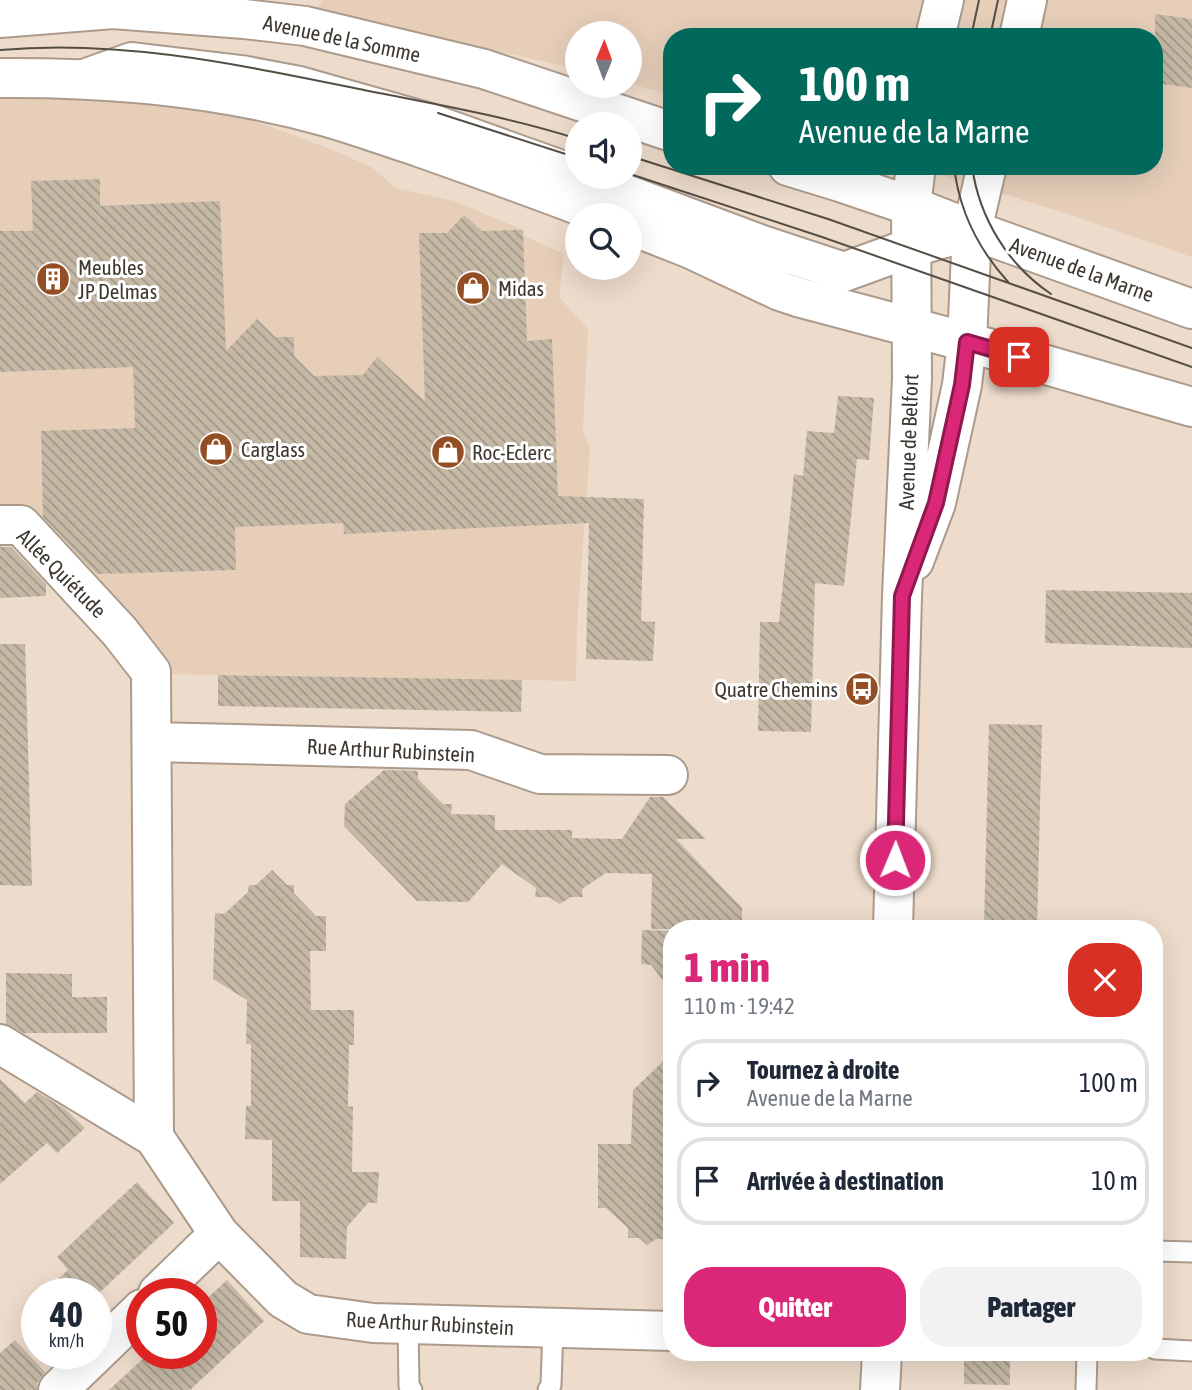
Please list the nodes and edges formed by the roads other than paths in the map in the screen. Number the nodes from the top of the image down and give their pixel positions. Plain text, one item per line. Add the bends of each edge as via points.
1 (174, 0) edge
2 (944, 0) edge
3 (1027, 0) edge
4 (113, 9) junction
5 (0, 18) edge
6 (937, 28) edge
7 (1020, 28) edge
8 (0, 78) edge
9 (84, 79) junction
10 (663, 129) edge
11 (565, 171) edge
12 (818, 175) edge
13 (915, 175) edge
14 (985, 175) edge
15 (613, 189) edge
16 (573, 203) edge
17 (911, 206) junction
18 (642, 230) edge
19 (972, 230) junction
20 (910, 248) junction
21 (1192, 309) edge
22 (912, 329) junction
23 (967, 342) junction
24 (1192, 407) edge
25 (0, 526) edge
26 (902, 596) junction
27 (153, 742) junction
28 (668, 775) dead end
29 (893, 920) edge
30 (0, 1044) edge
31 (154, 1137) junction
32 (219, 1234) junction
33 (1163, 1251) edge
34 (1192, 1252) edge
35 (174, 1278) edge
36 (126, 1324) edge
37 (408, 1324) junction
38 (553, 1328) junction
39 (663, 1331) edge
40 (1163, 1349) edge
41 (1192, 1351) edge
42 (881, 1361) edge
43 (1087, 1361) edge
44 (58, 1390) edge
45 (412, 1390) edge
46 (548, 1390) edge
47 (880, 1390) edge
48 (1086, 1390) edge

1 - 4 main road
2 - 6 main road
3 - 7 main road
4 - 5 main road, Avenue de la Somme
4 - 10 main road, Avenue de la Somme via 305,26 484,69
8 - 9 main road
9 - 11 main road via 132,62 299,86 430,123
9 - 16 main road via 178,87 328,117
12 - 17 main road
13 - 17 main road, Avenue de Belfort
14 - 19 main road, Avenue de Belfort
15 - 20 main road via 844,272
17 - 19 main road, Avenue de la Marne
17 - 20 main road, Avenue de Belfort
18 - 22 main road via 780,291
19 - 20 main road
19 - 21 main road, Avenue de la Marne
19 - 23 main road, Avenue de Belfort
20 - 22 main road, Avenue de Belfort
22 - 23 main road
22 - 26 main road, Avenue de Belfort
23 - 24 main road
23 - 26 main road, Avenue de Belfort via 936,503
25 - 27 main road, Allée Quiétude via 21,526 151,672
26 - 29 main road, Avenue de Belfort
27 - 28 main road, Rue Arthur Rubinstein via 471,750 540,775
27 - 31 main road
30 - 31 main road, Rue Arthur Rubinstein
31 - 32 main road, Rue Arthur Rubinstein
32 - 35 main road
32 - 37 main road, Rue Arthur Rubinstein via 283,1299 307,1314
33 - 34 lane
36 - 44 main road
37 - 38 main road, Rue Arthur Rubinstein
37 - 45 lane
38 - 39 main road, Rue Arthur Rubinstein
38 - 46 lane
40 - 41 lane
42 - 47 main road
43 - 48 lane

